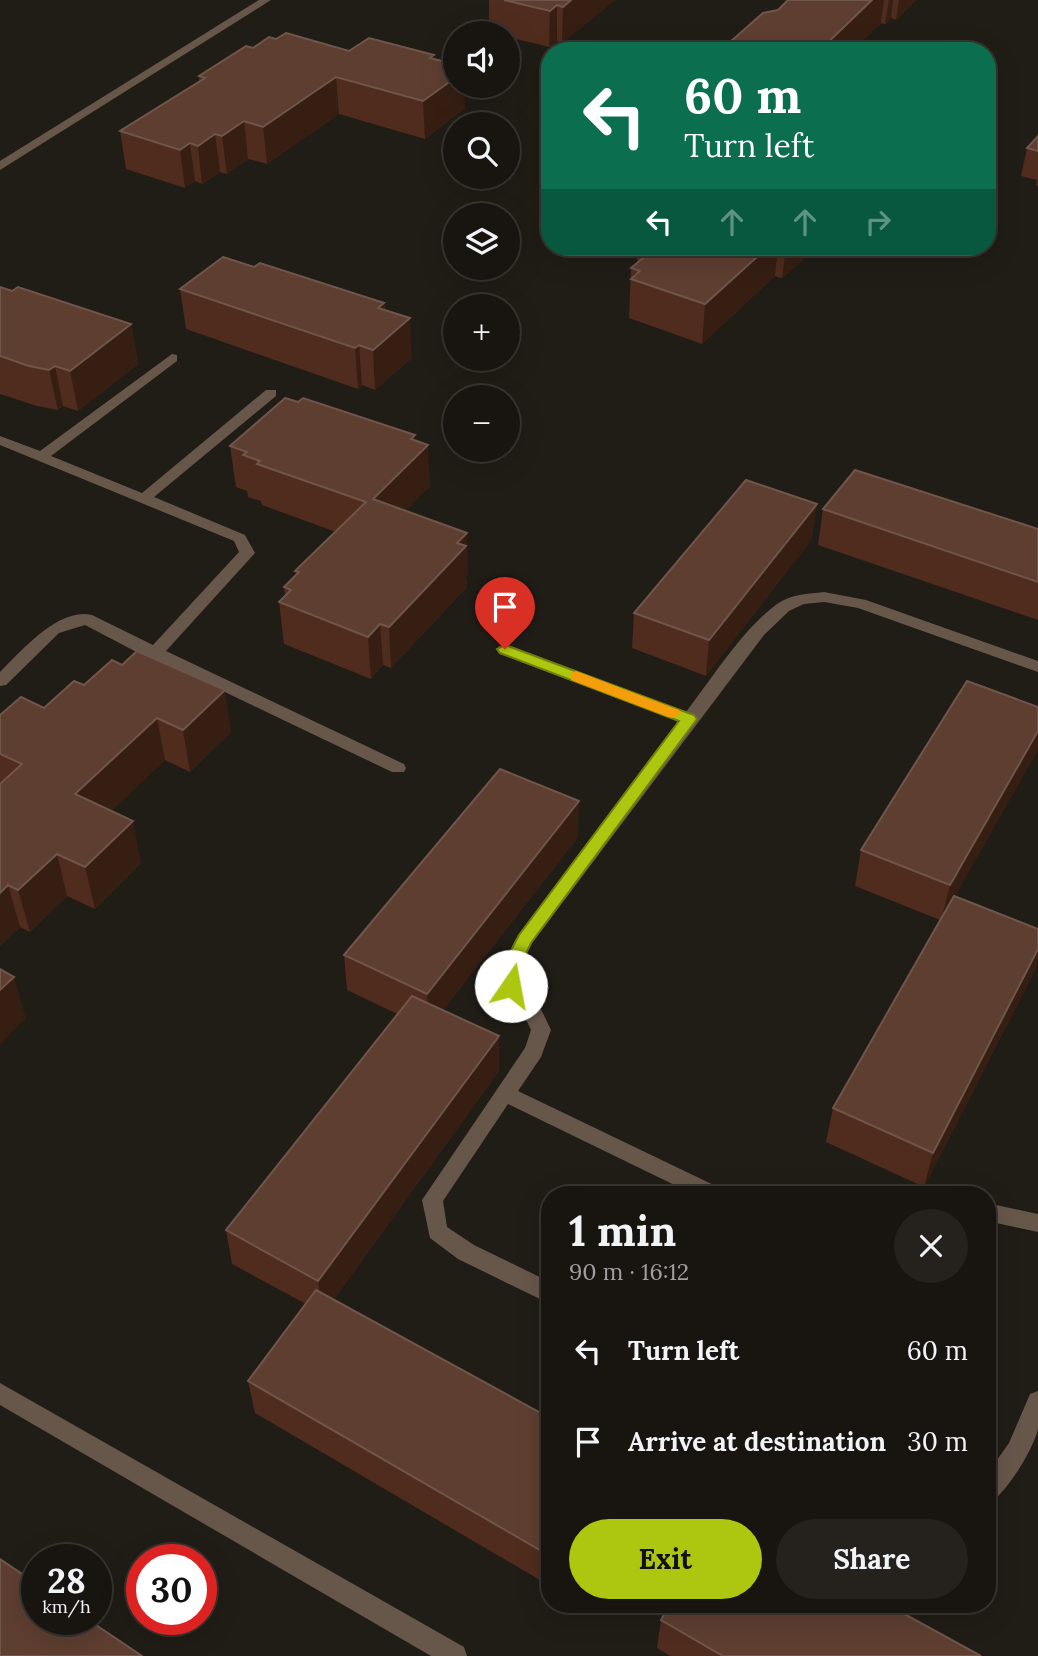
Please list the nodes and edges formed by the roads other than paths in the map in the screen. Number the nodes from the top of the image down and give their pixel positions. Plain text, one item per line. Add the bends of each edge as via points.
1 (266, 0) edge
2 (0, 166) edge
3 (172, 358) dead end
4 (271, 393) dead end
5 (0, 440) edge
6 (41, 457) junction
7 (143, 499) junction
8 (505, 649) dead end
9 (154, 654) junction
10 (1038, 667) edge
11 (0, 681) edge
12 (689, 719) junction
13 (398, 768) dead end
14 (506, 1094) junction
15 (696, 1186) edge
16 (996, 1214) edge
17 (1038, 1223) edge
18 (541, 1289) edge
19 (0, 1392) edge
20 (1038, 1401) edge
21 (996, 1481) edge
22 (455, 1656) edge

1 - 2 street
3 - 6 street
4 - 7 street
5 - 6 street
6 - 7 street
7 - 9 street via 240,538 247,553
8 - 12 street
9 - 11 street via 86,619 53,629
9 - 13 street
10 - 12 street via 861,604 824,597 801,599 784,607 758,631
12 - 14 street via 525,939 512,966 511,986 532,1010 541,1030 534,1051
14 - 15 street
14 - 18 street via 432,1200 437,1232 466,1252
16 - 17 street
19 - 22 street
20 - 21 street via 1018,1450

